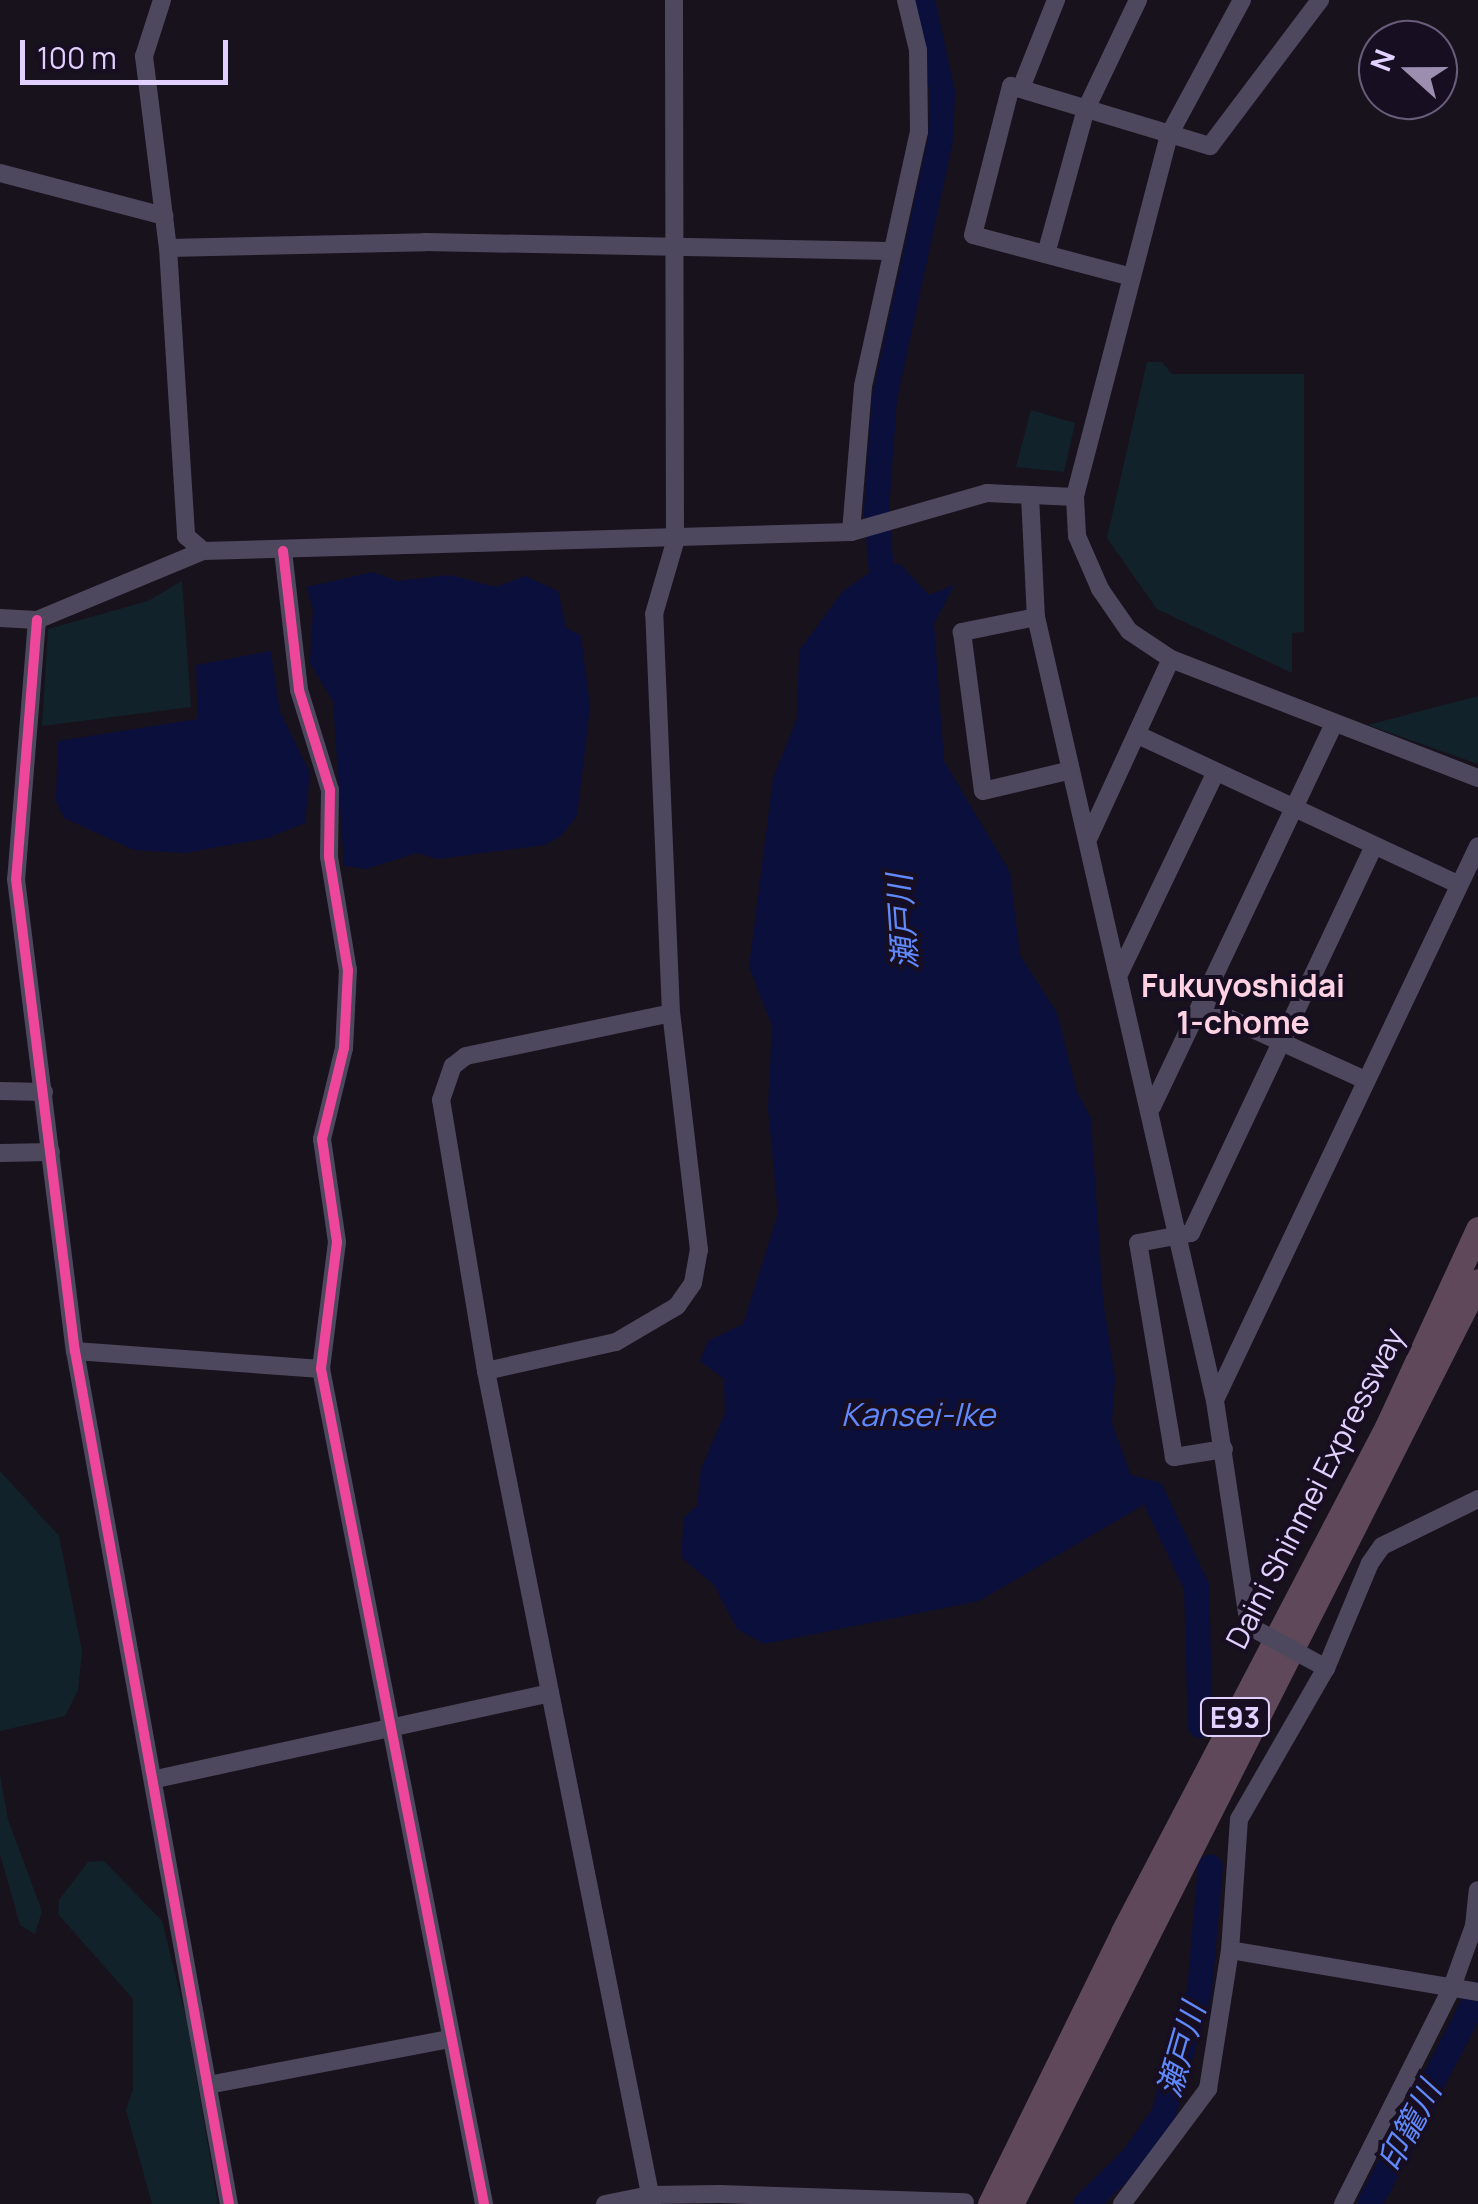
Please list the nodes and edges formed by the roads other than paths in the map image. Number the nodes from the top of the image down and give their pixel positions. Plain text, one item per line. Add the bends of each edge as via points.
1 (162, 0) edge
2 (674, 0) edge
3 (906, 0) edge
4 (1056, 0) edge
5 (1138, 0) edge
6 (1242, 0) edge
7 (1320, 0) edge
8 (1021, 88) junction
9 (1086, 110) junction
10 (1169, 134) junction
11 (0, 173) edge
12 (164, 216) junction
13 (168, 248) junction
14 (674, 250) junction
15 (890, 251) junction
16 (1046, 254) junction
17 (1128, 276) junction
18 (1030, 496) junction
19 (1075, 496) junction
20 (851, 532) junction
21 (675, 542) junction
22 (204, 551) junction
23 (283, 551) junction
24 (1036, 617) junction
25 (0, 618) edge
26 (37, 620) junction
27 (1171, 659) junction
28 (1333, 725) junction
29 (1138, 734) junction
30 (1071, 770) junction
31 (1216, 772) junction
32 (1478, 778) edge
33 (1296, 810) junction
34 (1090, 837) junction
35 (1374, 846) junction
36 (1478, 846) edge
37 (8, 873) edge
38 (1460, 886) junction
39 (1120, 972) junction
40 (1202, 1006) junction
41 (671, 1013) junction
42 (1280, 1042) junction
43 (1365, 1080) junction
44 (0, 1091) edge
45 (44, 1092) junction
46 (1152, 1108) junction
47 (51, 1152) junction
48 (0, 1154) edge
49 (1478, 1229) edge
50 (1179, 1234) junction
51 (1478, 1281) edge
52 (74, 1350) junction
53 (321, 1369) junction
54 (486, 1371) junction
55 (1215, 1400) junction
56 (1224, 1449) junction
57 (1478, 1500) edge
58 (1326, 1668) junction
59 (550, 1692) junction
60 (388, 1726) junction
61 (156, 1779) junction
62 (1478, 1890) edge
63 (1230, 1950) junction
64 (1452, 1987) junction
65 (1478, 1992) edge
66 (449, 2040) junction
67 (208, 2085) junction
68 (652, 2199) edge
69 (930, 2203) edge
70 (978, 2203) edge
71 (229, 2204) edge
72 (484, 2204) edge
73 (605, 2204) edge
74 (1012, 2204) edge
75 (1122, 2204) edge
76 (1343, 2204) edge

1 - 12 street via 144,56
2 - 14 street
3 - 15 street via 918,50 918,132
4 - 8 street
5 - 9 street
6 - 10 street
7 - 10 street via 1210,146
8 - 9 street
8 - 16 street via 1012,86 973,235
9 - 10 street
9 - 16 street
10 - 17 street
11 - 12 street
12 - 13 street
13 - 14 street via 425,242
13 - 22 street via 186,536
14 - 15 street
14 - 21 street
15 - 20 street via 863,386
16 - 17 street
17 - 19 street
18 - 19 street
18 - 20 street via 988,493
18 - 24 street
19 - 27 street via 1077,536 1100,589 1130,631
20 - 21 street
21 - 23 street
21 - 41 street via 654,614
22 - 23 street
22 - 26 street
23 - 53 street via 298,690 330,790 330,857 348,970 344,1048 322,1139 337,1242
24 - 30 street
24 - 30 street via 962,632 983,791
25 - 26 street
26 - 37 street
27 - 28 street
27 - 29 street
28 - 32 street
28 - 33 street
29 - 31 street
29 - 34 street
30 - 34 street
31 - 33 street
31 - 39 street
33 - 35 street
33 - 40 street
34 - 39 street
35 - 38 street
35 - 42 street
36 - 38 street
37 - 45 street
38 - 43 street
39 - 46 street
40 - 42 street
40 - 46 street
41 - 54 street via 696,1212 693,1283 676,1306 616,1342
41 - 54 street via 466,1056 453,1066 441,1100
42 - 43 street
42 - 50 street via 1190,1232
43 - 55 street
44 - 45 street
45 - 47 street
46 - 50 street
47 - 48 street
47 - 52 street
49 - 70 highway, Daini Shinmei Expressway / E93 via 1386,1427
50 - 55 street
50 - 56 street via 1138,1243 1174,1457
51 - 74 highway, Daini Shinmei Expressway / E93
52 - 53 street
52 - 61 street
53 - 60 street
54 - 59 street
55 - 56 street
56 - 58 street, bridge via 1249,1626
57 - 58 street via 1382,1546
58 - 63 street via 1239,1819
59 - 60 street
59 - 68 street
60 - 61 street
60 - 66 street
61 - 67 street
62 - 64 street via 1474,1926
63 - 64 street
63 - 75 street via 1208,2090
64 - 65 street
64 - 76 street
66 - 67 street
66 - 72 street
67 - 71 street
68 - 69 street
68 - 73 street
69 - 70 street

